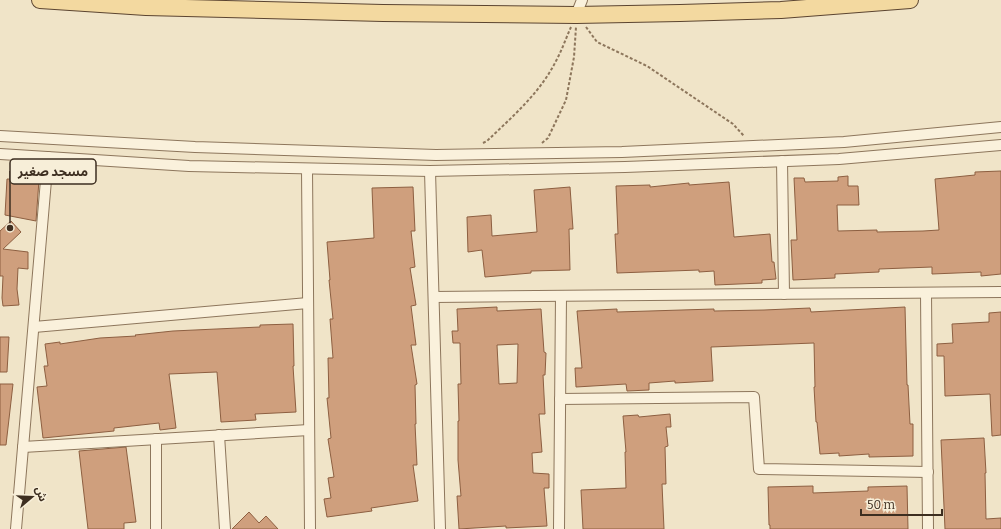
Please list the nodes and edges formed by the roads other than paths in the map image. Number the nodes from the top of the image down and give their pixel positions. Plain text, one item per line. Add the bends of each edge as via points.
1 (40, 0) edge
2 (910, 0) edge
3 (577, 5) edge
4 (1001, 127) edge
5 (0, 136) edge
6 (1001, 145) edge
7 (0, 154) edge
8 (48, 157) junction
9 (782, 161) junction
10 (307, 169) junction
11 (430, 172) junction
12 (1001, 292) edge
13 (926, 293) junction
14 (784, 294) junction
15 (561, 296) junction
16 (434, 297) junction
17 (308, 303) junction
18 (34, 327) junction
19 (560, 399) junction
20 (309, 430) junction
21 (218, 435) junction
22 (156, 439) junction
23 (23, 447) junction
24 (928, 472) junction
25 (16, 529) edge
26 (156, 529) edge
27 (225, 529) edge
28 (310, 529) edge
29 (440, 529) edge
30 (559, 529) edge
31 (928, 529) edge

1 - 3 main road via 146,7 383,13
2 - 3 main road via 781,10 680,13
4 - 5 street via 844,142 622,152 436,155 195,148
6 - 9 street via 839,159
7 - 8 street
8 - 10 street via 189,166
8 - 18 street
9 - 11 street
9 - 14 street
10 - 11 street
10 - 17 street
11 - 16 street
12 - 13 street
13 - 14 street
13 - 24 street
14 - 15 street
15 - 16 street
15 - 19 street
16 - 29 street
17 - 18 street
17 - 20 street
18 - 23 street
19 - 24 street via 754,396 759,469
19 - 30 street
20 - 21 street
20 - 28 street
21 - 22 street
21 - 27 street
22 - 23 street
22 - 26 street
23 - 25 street
24 - 31 street

